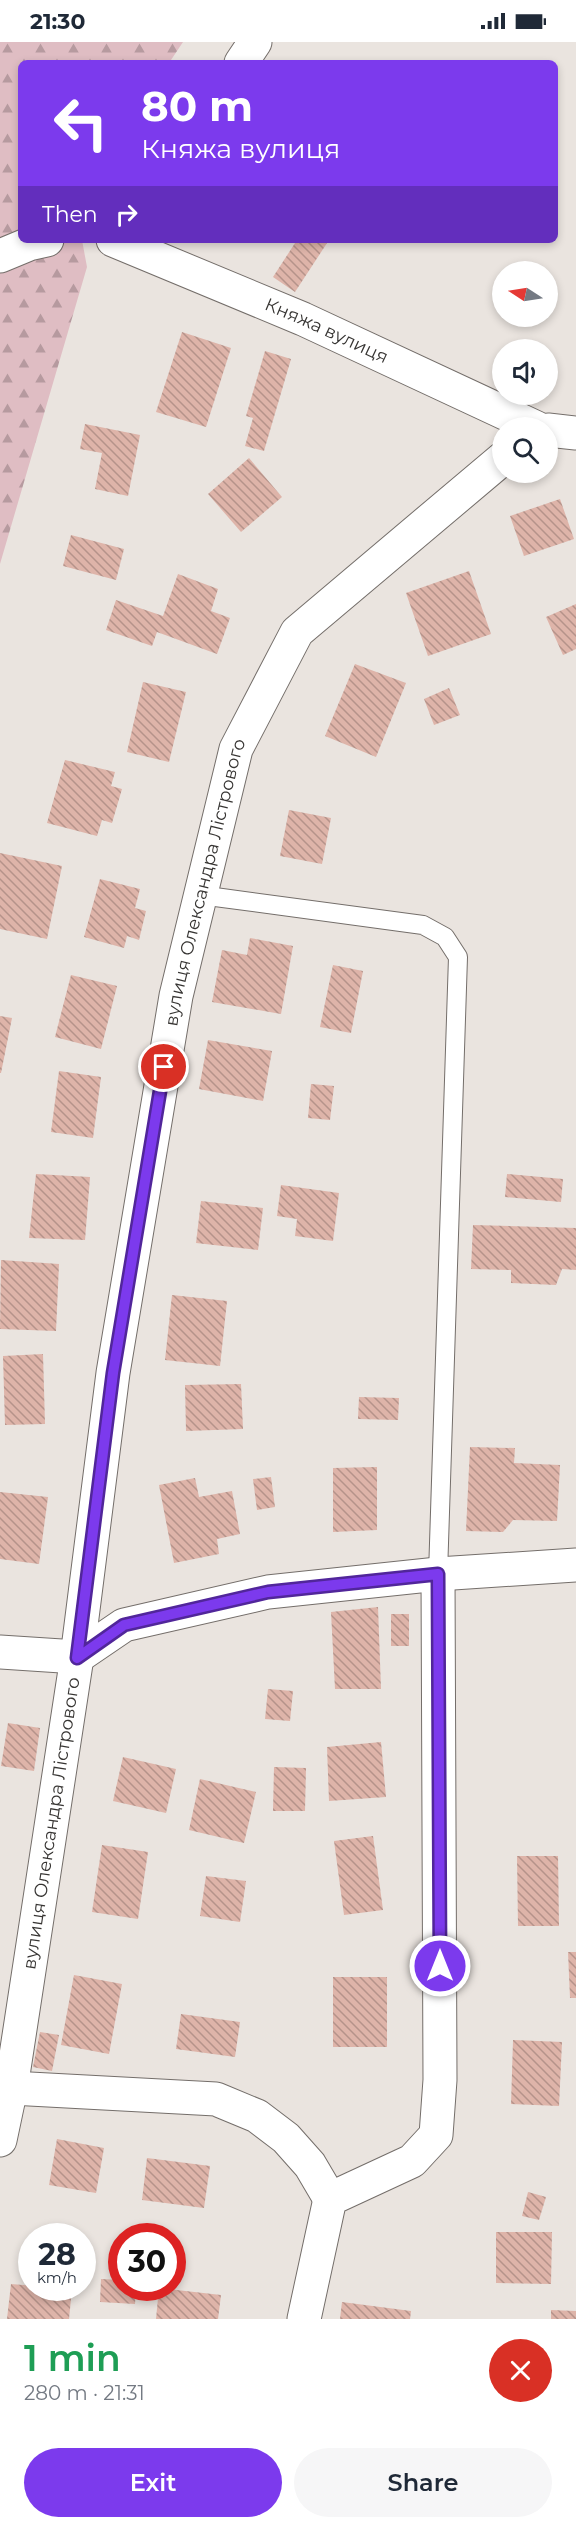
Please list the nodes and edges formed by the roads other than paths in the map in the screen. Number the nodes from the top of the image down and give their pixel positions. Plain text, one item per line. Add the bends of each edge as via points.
1 (255, 42) edge
2 (243, 60) edge
3 (34, 243) edge
4 (122, 243) edge
5 (0, 256) edge
6 (513, 417) edge
7 (558, 430) edge
8 (576, 433) edge
9 (492, 467) edge
10 (200, 895) junction
11 (573, 1567) edge
12 (438, 1574) junction
13 (0, 1652) edge
14 (77, 1658) junction
15 (11, 2088) junction
16 (0, 2140) edge
17 (330, 2199) junction
18 (304, 2319) edge

1 - 2 street
3 - 5 street
4 - 6 street, Княжа вулиця via 303,319
7 - 8 street
9 - 10 street, вулиця Олександра Лістрового via 297,632 236,749
10 - 12 lane via 423,925 445,937 458,957
10 - 14 street, вулиця Олександра Лістрового via 176,996 113,1373
11 - 12 street
12 - 14 street via 268,1592 124,1625
12 - 17 street via 441,2034 436,2135 412,2162
13 - 14 street
14 - 15 street, вулиця Олександра Лістрового
15 - 16 street, вулиця Олександра Лістрового
15 - 17 street via 216,2099 257,2116 286,2138 310,2165
17 - 18 street

